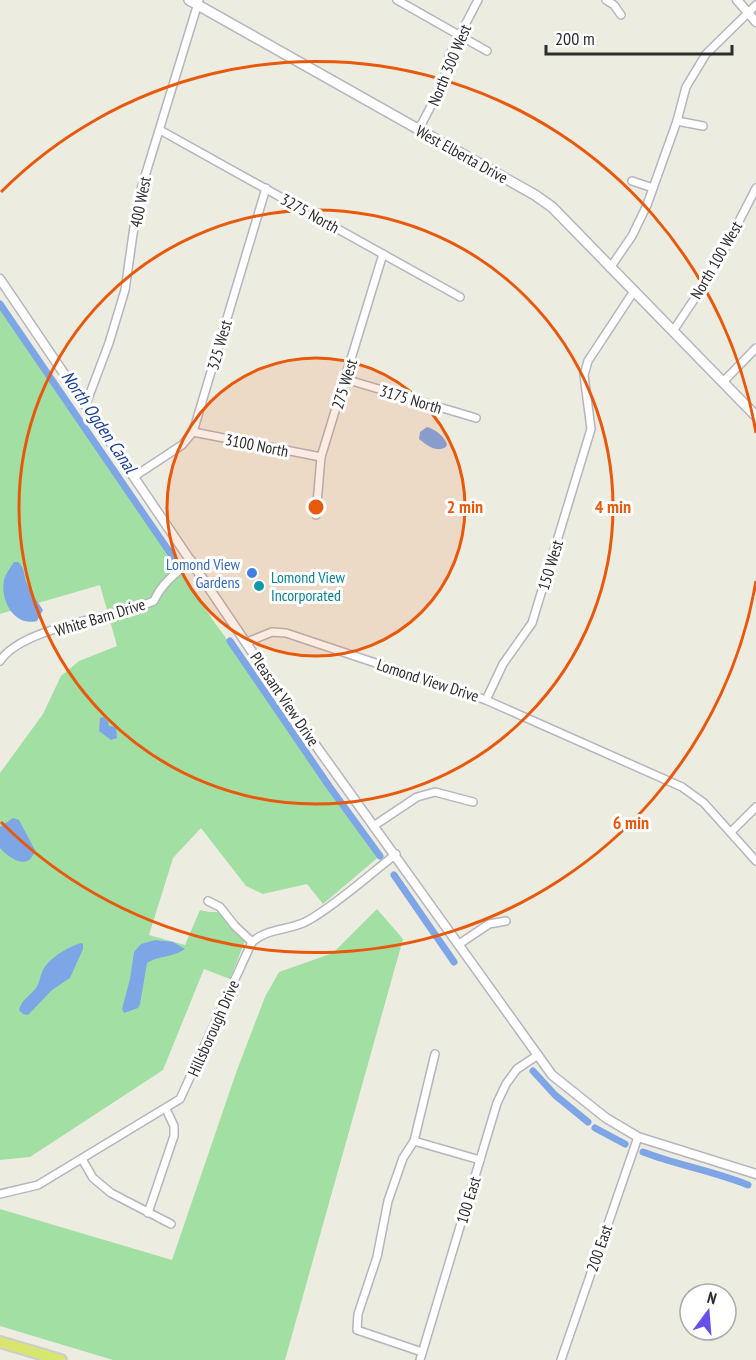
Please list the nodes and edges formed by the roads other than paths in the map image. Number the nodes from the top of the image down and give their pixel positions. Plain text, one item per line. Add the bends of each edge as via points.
1 (397, 0) edge
2 (478, 0) edge
3 (606, 0) edge
4 (737, 0) edge
5 (194, 1) edge
6 (756, 5) edge
7 (748, 13) junction
8 (621, 15) dead end
9 (756, 22) edge
10 (459, 35) junction
11 (487, 51) dead end
12 (677, 121) junction
13 (703, 126) dead end
14 (418, 129) junction
15 (160, 130) junction
16 (632, 181) dead end
17 (266, 188) junction
18 (756, 188) edge
19 (653, 189) junction
20 (383, 254) junction
21 (610, 268) junction
22 (0, 279) edge
23 (634, 291) junction
24 (460, 297) dead end
25 (673, 331) junction
26 (756, 348) edge
27 (345, 379) junction
28 (723, 382) junction
29 (86, 404) junction
30 (756, 416) edge
31 (476, 418) dead end
32 (194, 432) junction
33 (321, 457) junction
34 (135, 476) junction
35 (316, 515) dead end
36 (192, 561) junction
37 (247, 642) junction
38 (0, 662) edge
39 (486, 700) junction
40 (473, 802) dead end
41 (756, 807) edge
42 (375, 825) junction
43 (731, 832) junction
44 (396, 854) junction
45 (756, 861) edge
46 (208, 901) dead end
47 (506, 921) dead end
48 (252, 942) junction
49 (459, 944) junction
50 (435, 1054) dead end
51 (538, 1055) junction
52 (166, 1109) junction
53 (638, 1137) junction
54 (414, 1141) junction
55 (81, 1159) junction
56 (480, 1160) junction
57 (756, 1174) edge
58 (0, 1194) edge
59 (148, 1213) junction
60 (171, 1224) dead end
61 (0, 1342) edge
62 (421, 1356) edge
63 (61, 1360) edge
64 (561, 1360) edge

1 - 10 street
2 - 10 street, North 300 West
3 - 8 street
4 - 7 street
5 - 14 main road, West Elberta Drive
5 - 15 street, 400 West
6 - 7 street
7 - 9 street
7 - 12 street via 706,54 686,87
10 - 11 street
10 - 14 street, North 300 West via 444,81
12 - 13 street
12 - 19 street
14 - 21 main road, West Elberta Drive via 552,207
15 - 17 street, 3275 North
15 - 29 street, 400 West via 138,199 125,290
16 - 19 street
17 - 20 street, 3275 North
17 - 32 street, 325 West
18 - 25 street, North 100 West via 715,268
19 - 21 street via 632,236
20 - 24 street, 3275 North
20 - 27 street, 275 West
21 - 23 main road, West Elberta Drive
22 - 29 street, Pleasant View Drive
23 - 25 main road, West Elberta Drive
23 - 39 street, 150 West via 588,361 584,375 591,429 532,623 503,664
25 - 28 main road, West Elberta Drive
26 - 28 street
27 - 31 street, 3175 North
27 - 33 street, 275 West
28 - 30 main road, West Elberta Drive
29 - 34 street, Pleasant View Drive
32 - 33 street, 3100 North
32 - 34 street via 182,445
33 - 35 street, 275 West
34 - 36 street, Pleasant View Drive
36 - 37 street, Pleasant View Drive
36 - 38 street, White Barn Drive via 174,575 154,601 27,640 6,653
37 - 39 street, Lomond View Drive via 272,632 286,633
37 - 42 street, Pleasant View Drive via 309,736
39 - 43 street, Lomond View Drive via 682,787 704,803
40 - 42 street via 435,792 417,797
41 - 43 street
42 - 44 street, Pleasant View Drive
43 - 45 street, Lomond View Drive
44 - 48 street via 307,922 269,931
44 - 49 street, Pleasant View Drive
46 - 48 street via 220,907
47 - 49 street via 489,924
48 - 52 street, Hillsborough Drive via 186,1089
49 - 51 street, Pleasant View Drive
50 - 54 street
51 - 53 street, Pleasant View Drive via 552,1075 588,1105
51 - 56 street, 100 East via 518,1069 506,1084
52 - 55 street, Hillsborough Drive
52 - 59 street via 174,1136
53 - 57 street, Pleasant View Drive
53 - 64 street, 200 East
54 - 56 street
54 - 62 street via 403,1158 388,1201 357,1330
55 - 58 street, Hillsborough Drive via 38,1185
55 - 59 street via 105,1188
56 - 62 street, 100 East
59 - 60 street
61 - 63 main road

